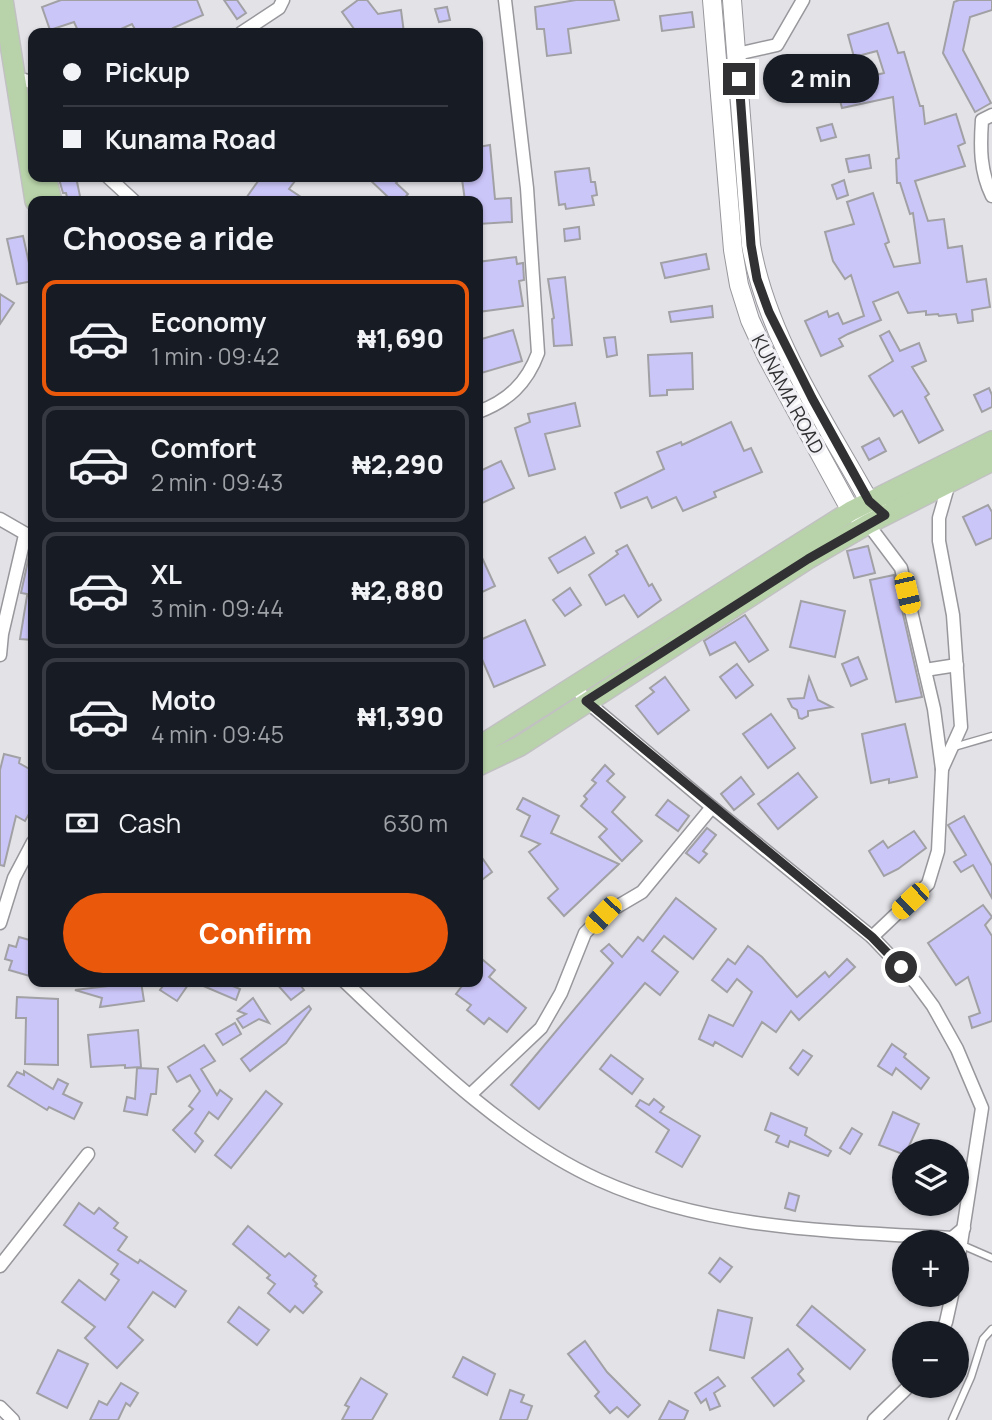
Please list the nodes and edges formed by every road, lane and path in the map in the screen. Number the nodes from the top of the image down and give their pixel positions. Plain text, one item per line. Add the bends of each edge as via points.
1 (3, 0) edge
2 (12, 0) edge
3 (283, 0) edge
4 (505, 0) edge
5 (712, 0) edge
6 (732, 0) edge
7 (803, 0) edge
8 (249, 28) edge
9 (737, 54) junction
10 (28, 77) edge
11 (992, 115) edge
12 (28, 152) edge
13 (113, 182) edge
14 (129, 196) edge
15 (992, 196) edge
16 (483, 410) edge
17 (992, 441) edge
18 (992, 461) edge
19 (949, 483) junction
20 (869, 501) junction
21 (851, 511) junction
22 (0, 519) edge
23 (876, 519) junction
24 (28, 536) edge
25 (28, 541) edge
26 (0, 655) edge
27 (957, 665) junction
28 (925, 670) junction
29 (574, 684) junction
30 (586, 701) junction
31 (992, 736) edge
32 (483, 744) edge
33 (951, 748) junction
34 (483, 764) edge
35 (942, 769) junction
36 (712, 807) junction
37 (28, 851) edge
38 (0, 923) edge
39 (872, 937) junction
40 (351, 987) edge
41 (470, 1095) junction
42 (987, 1108) edge
43 (88, 1154) dead end
44 (963, 1230) edge
45 (892, 1237) edge
46 (969, 1249) edge
47 (992, 1258) edge
48 (0, 1266) edge
49 (992, 1329) edge
50 (897, 1398) edge
51 (0, 1407) edge
52 (13, 1420) edge
53 (874, 1420) edge
54 (953, 1420) edge

1 - 12 main road
2 - 10 main road
3 - 8 street via 279,8
4 - 16 street via 527,188 538,352 531,372 517,389
5 - 21 main road, KUNAMA ROAD via 739,285 767,357
6 - 9 main road, KUNAMA ROAD
7 - 9 street via 777,46
9 - 20 main road, KUNAMA ROAD via 757,279 788,352
11 - 15 street via 982,120 980,156
13 - 14 street
17 - 20 main road
18 - 19 main road
19 - 23 main road
19 - 27 street via 939,518 939,541
20 - 21 main road
20 - 23 main road, KUNAMA ROAD
21 - 23 main road, KUNAMA ROAD
21 - 29 main road
22 - 24 street
23 - 28 street via 901,568
23 - 30 main road
25 - 26 street
27 - 28 street
27 - 33 street via 961,727
28 - 35 street
29 - 30 street
29 - 32 main road
30 - 34 main road via 520,746
30 - 36 street
31 - 33 lane
33 - 35 street
35 - 39 street via 938,850 928,884
36 - 39 street
36 - 41 street via 642,892 603,915 585,933 541,1028
37 - 38 street
39 - 42 street via 933,1006
40 - 41 street
41 - 45 street via 538,1146 598,1180 669,1205 747,1223
42 - 44 street
43 - 48 street
46 - 47 lane
49 - 54 lane via 983,1339
50 - 53 street
51 - 52 street

